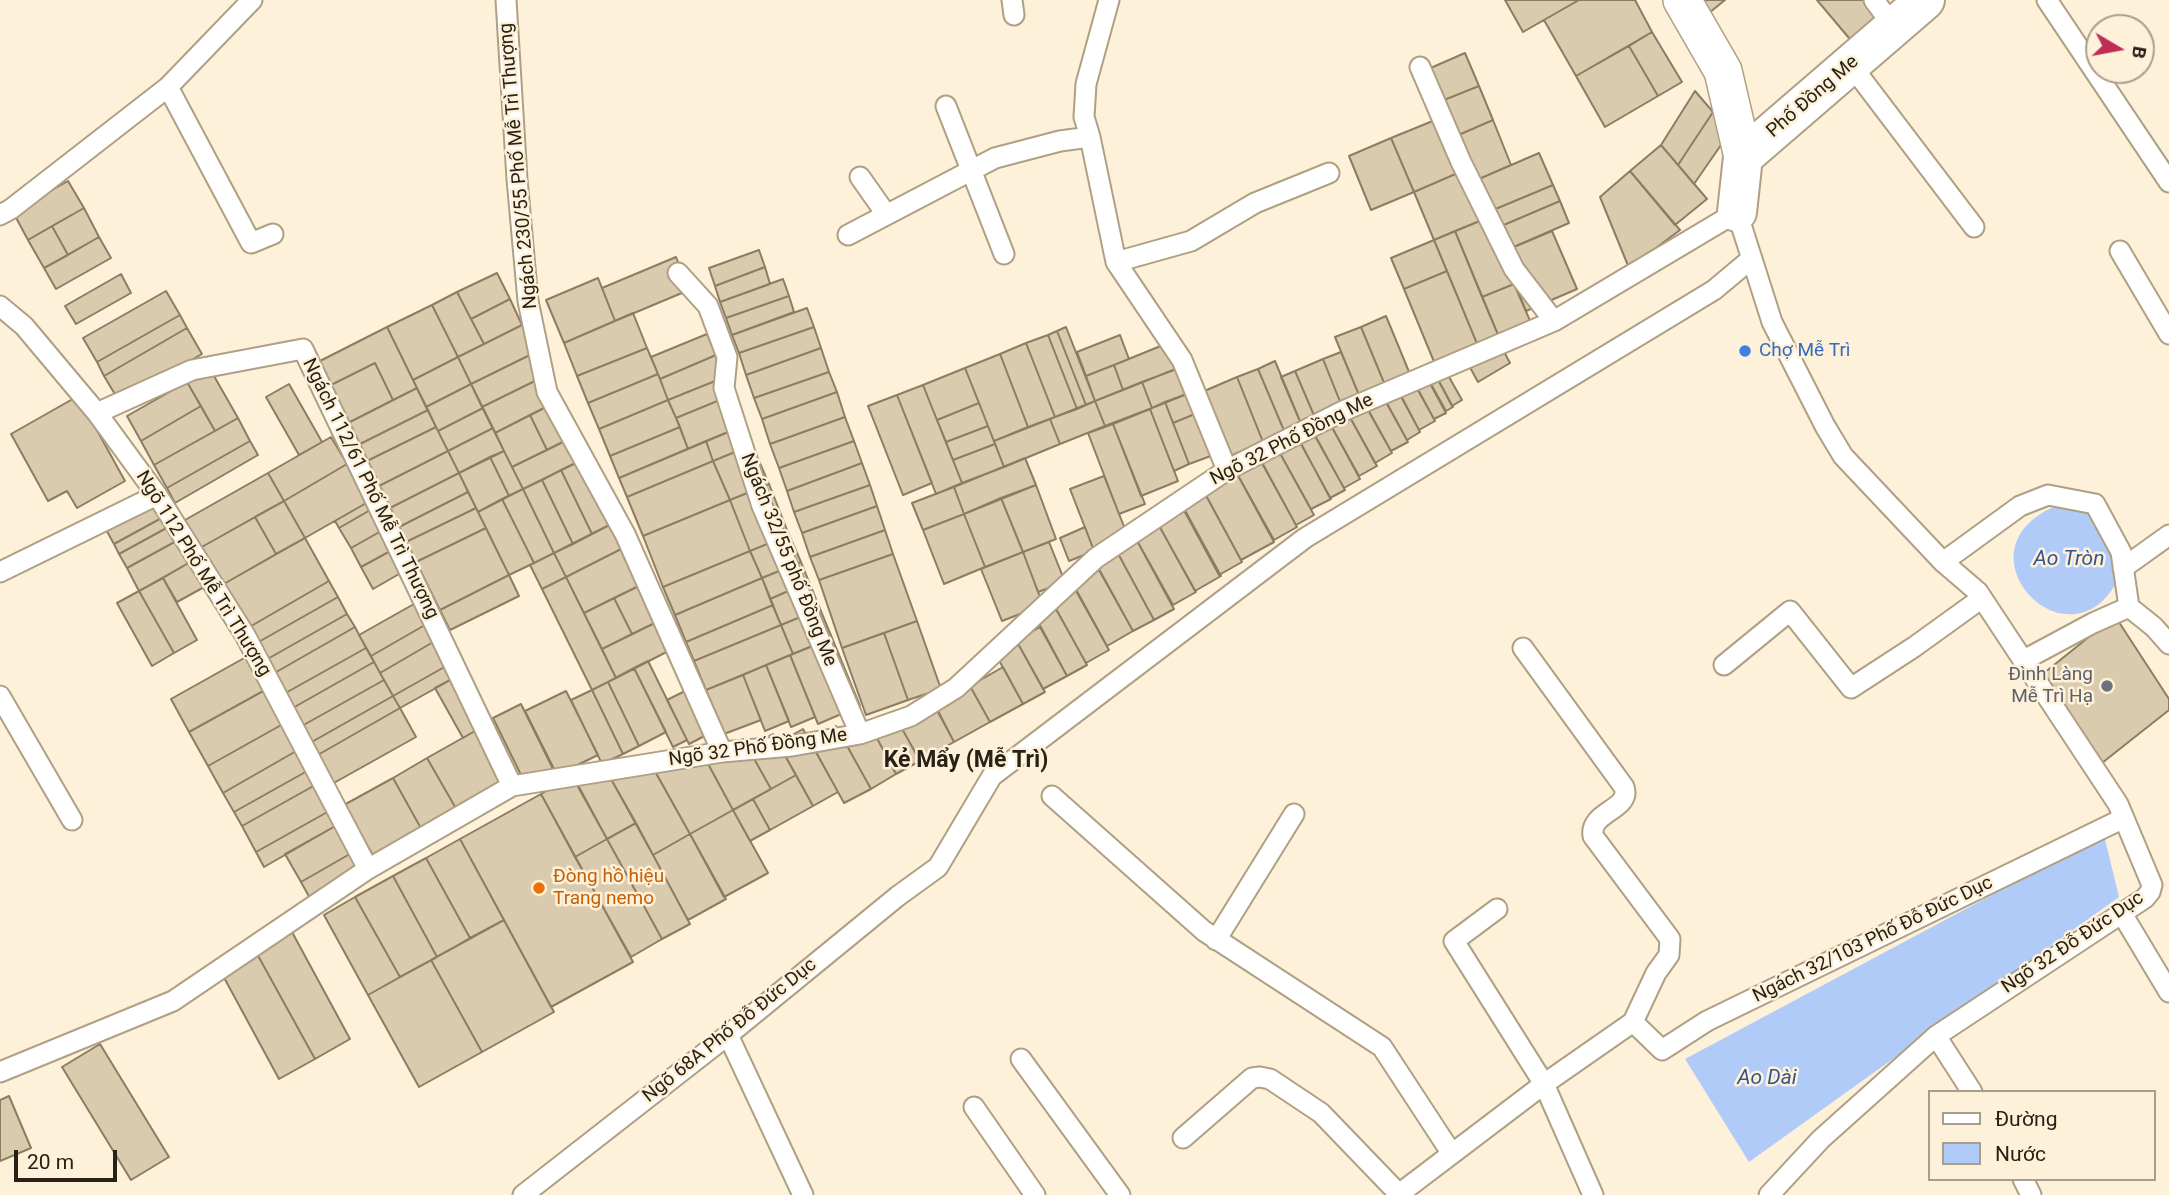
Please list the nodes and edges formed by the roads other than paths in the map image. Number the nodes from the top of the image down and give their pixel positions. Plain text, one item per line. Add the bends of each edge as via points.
1 (252, 0) edge
2 (506, 0) edge
3 (1109, 0) edge
4 (1682, 0) edge
5 (1925, 0) edge
6 (2047, 0) edge
7 (1884, 14) edge
8 (1851, 65) junction
9 (1420, 67) dead end
10 (167, 87) junction
11 (946, 106) dead end
12 (1090, 137) junction
13 (1743, 157) junction
14 (972, 170) junction
15 (1329, 173) dead end
16 (860, 177) dead end
17 (2169, 183) edge
18 (1737, 212) junction
19 (886, 214) junction
20 (0, 215) edge
21 (1973, 228) dead end
22 (273, 234) dead end
23 (848, 235) dead end
24 (2120, 251) dead end
25 (1004, 254) dead end
26 (1751, 259) junction
27 (1116, 262) junction
28 (678, 273) dead end
29 (0, 306) edge
30 (1554, 321) junction
31 (2169, 334) edge
32 (97, 413) junction
33 (1227, 470) junction
34 (157, 495) junction
35 (2169, 535) edge
36 (1943, 562) junction
37 (2123, 568) junction
38 (0, 572) edge
39 (1982, 598) junction
40 (2129, 607) junction
41 (2169, 644) edge
42 (1523, 648) dead end
43 (2024, 660) junction
44 (1724, 665) dead end
45 (0, 696) edge
46 (860, 734) junction
47 (722, 752) junction
48 (512, 786) junction
49 (1052, 796) dead end
50 (1294, 814) dead end
51 (2124, 818) junction
52 (72, 820) dead end
53 (368, 869) junction
54 (1497, 909) dead end
55 (2121, 912) junction
56 (1216, 940) junction
57 (2169, 992) edge
58 (1633, 1022) junction
59 (728, 1035) junction
60 (1936, 1036) junction
61 (1021, 1059) dead end
62 (0, 1072) edge
63 (1544, 1084) junction
64 (1971, 1090) edge
65 (974, 1107) dead end
66 (1183, 1138) dead end
67 (1452, 1154) junction
68 (1399, 1194) edge
69 (523, 1195) edge
70 (803, 1195) edge
71 (1035, 1195) edge
72 (1120, 1195) edge
73 (1593, 1195) edge
74 (1769, 1195) edge

1 - 10 lane
2 - 47 lane, Ngách 230/55 Phố Mễ Trì Thượng via 527,288 547,392 625,534
3 - 12 lane via 1086,83 1084,117
4 - 13 street via 1723,71
5 - 7 street, Phố Đồng Me
6 - 17 lane
7 - 8 street, Phố Đồng Me
8 - 13 street, Phố Đồng Me
8 - 21 lane
9 - 30 lane via 1514,269
10 - 20 lane
10 - 22 lane via 251,243
11 - 14 lane
12 - 14 lane via 1034,146
12 - 27 lane
13 - 18 street
14 - 19 lane
14 - 25 lane
15 - 27 lane via 1255,203 1191,241
16 - 19 lane
18 - 26 lane, Ngõ 32 Đỗ Đức Dục
18 - 30 lane, Ngõ 32 Phố Đồng Me
19 - 23 lane
24 - 31 lane
26 - 36 lane, Ngõ 32 Đỗ Đức Dục via 1772,322 1838,447
26 - 59 lane, Ngõ 68A Phố Đỗ Đức Dục via 1714,290 1305,538 992,776 937,867
27 - 33 lane via 1182,360
28 - 46 lane, Ngách 32/55 phố Đồng Me via 708,306 727,357 724,388 762,506
29 - 32 lane, Ngõ 112 Phố Mễ Trì Thượng via 24,326
30 - 33 lane, Ngõ 32 Phố Đồng Me via 1343,411
32 - 34 lane, Ngõ 112 Phố Mễ Trì Thượng
32 - 48 lane, Ngách 112/61 Phố Mễ Trì Thượng via 192,370 303,349
33 - 46 lane, Ngõ 32 Phố Đồng Me via 1096,558 956,688 911,716
34 - 38 lane
34 - 53 lane, Ngõ 112 Phố Mễ Trì Thượng via 245,635
35 - 37 lane
36 - 37 lane via 2020,506 2048,495 2095,503 2121,552
36 - 39 lane, Ngõ 32 Đỗ Đức Dục
37 - 40 lane
39 - 43 lane, Ngõ 32 Đỗ Đức Dục
39 - 44 lane via 1850,688 1790,611
40 - 41 lane
40 - 43 lane
42 - 58 lane via 1624,787 1624,800 1596,821 1593,836 1670,939 1669,955
43 - 51 lane, Ngõ 32 Đỗ Đức Dục
45 - 52 lane
46 - 47 lane, Ngõ 32 Phố Đồng Me
47 - 48 lane, Ngõ 32 Phố Đồng Me
48 - 53 lane, Ngõ 32 Phố Đồng Me
49 - 56 lane
50 - 56 lane
51 - 55 lane, Ngõ 32 Đỗ Đức Dục via 2152,885 2145,898
51 - 58 lane, Ngách 32/103 Phố Đỗ Đức Dục via 1707,1021 1662,1050
53 - 62 lane, Ngõ 32 Phố Đồng Me via 173,1001
54 - 63 lane via 1454,941
55 - 57 lane
55 - 60 lane, Ngõ 32 Đỗ Đức Dục
56 - 67 lane via 1382,1047
58 - 63 lane
59 - 69 lane, Ngõ 68A Phố Đỗ Đức Dục
59 - 70 lane
60 - 64 lane
60 - 74 lane, Ngõ 32 Đỗ Đức Dục via 1821,1139
61 - 72 lane
63 - 67 lane
63 - 73 lane
65 - 71 lane
66 - 68 lane via 1252,1078 1270,1079 1321,1113
67 - 68 lane

